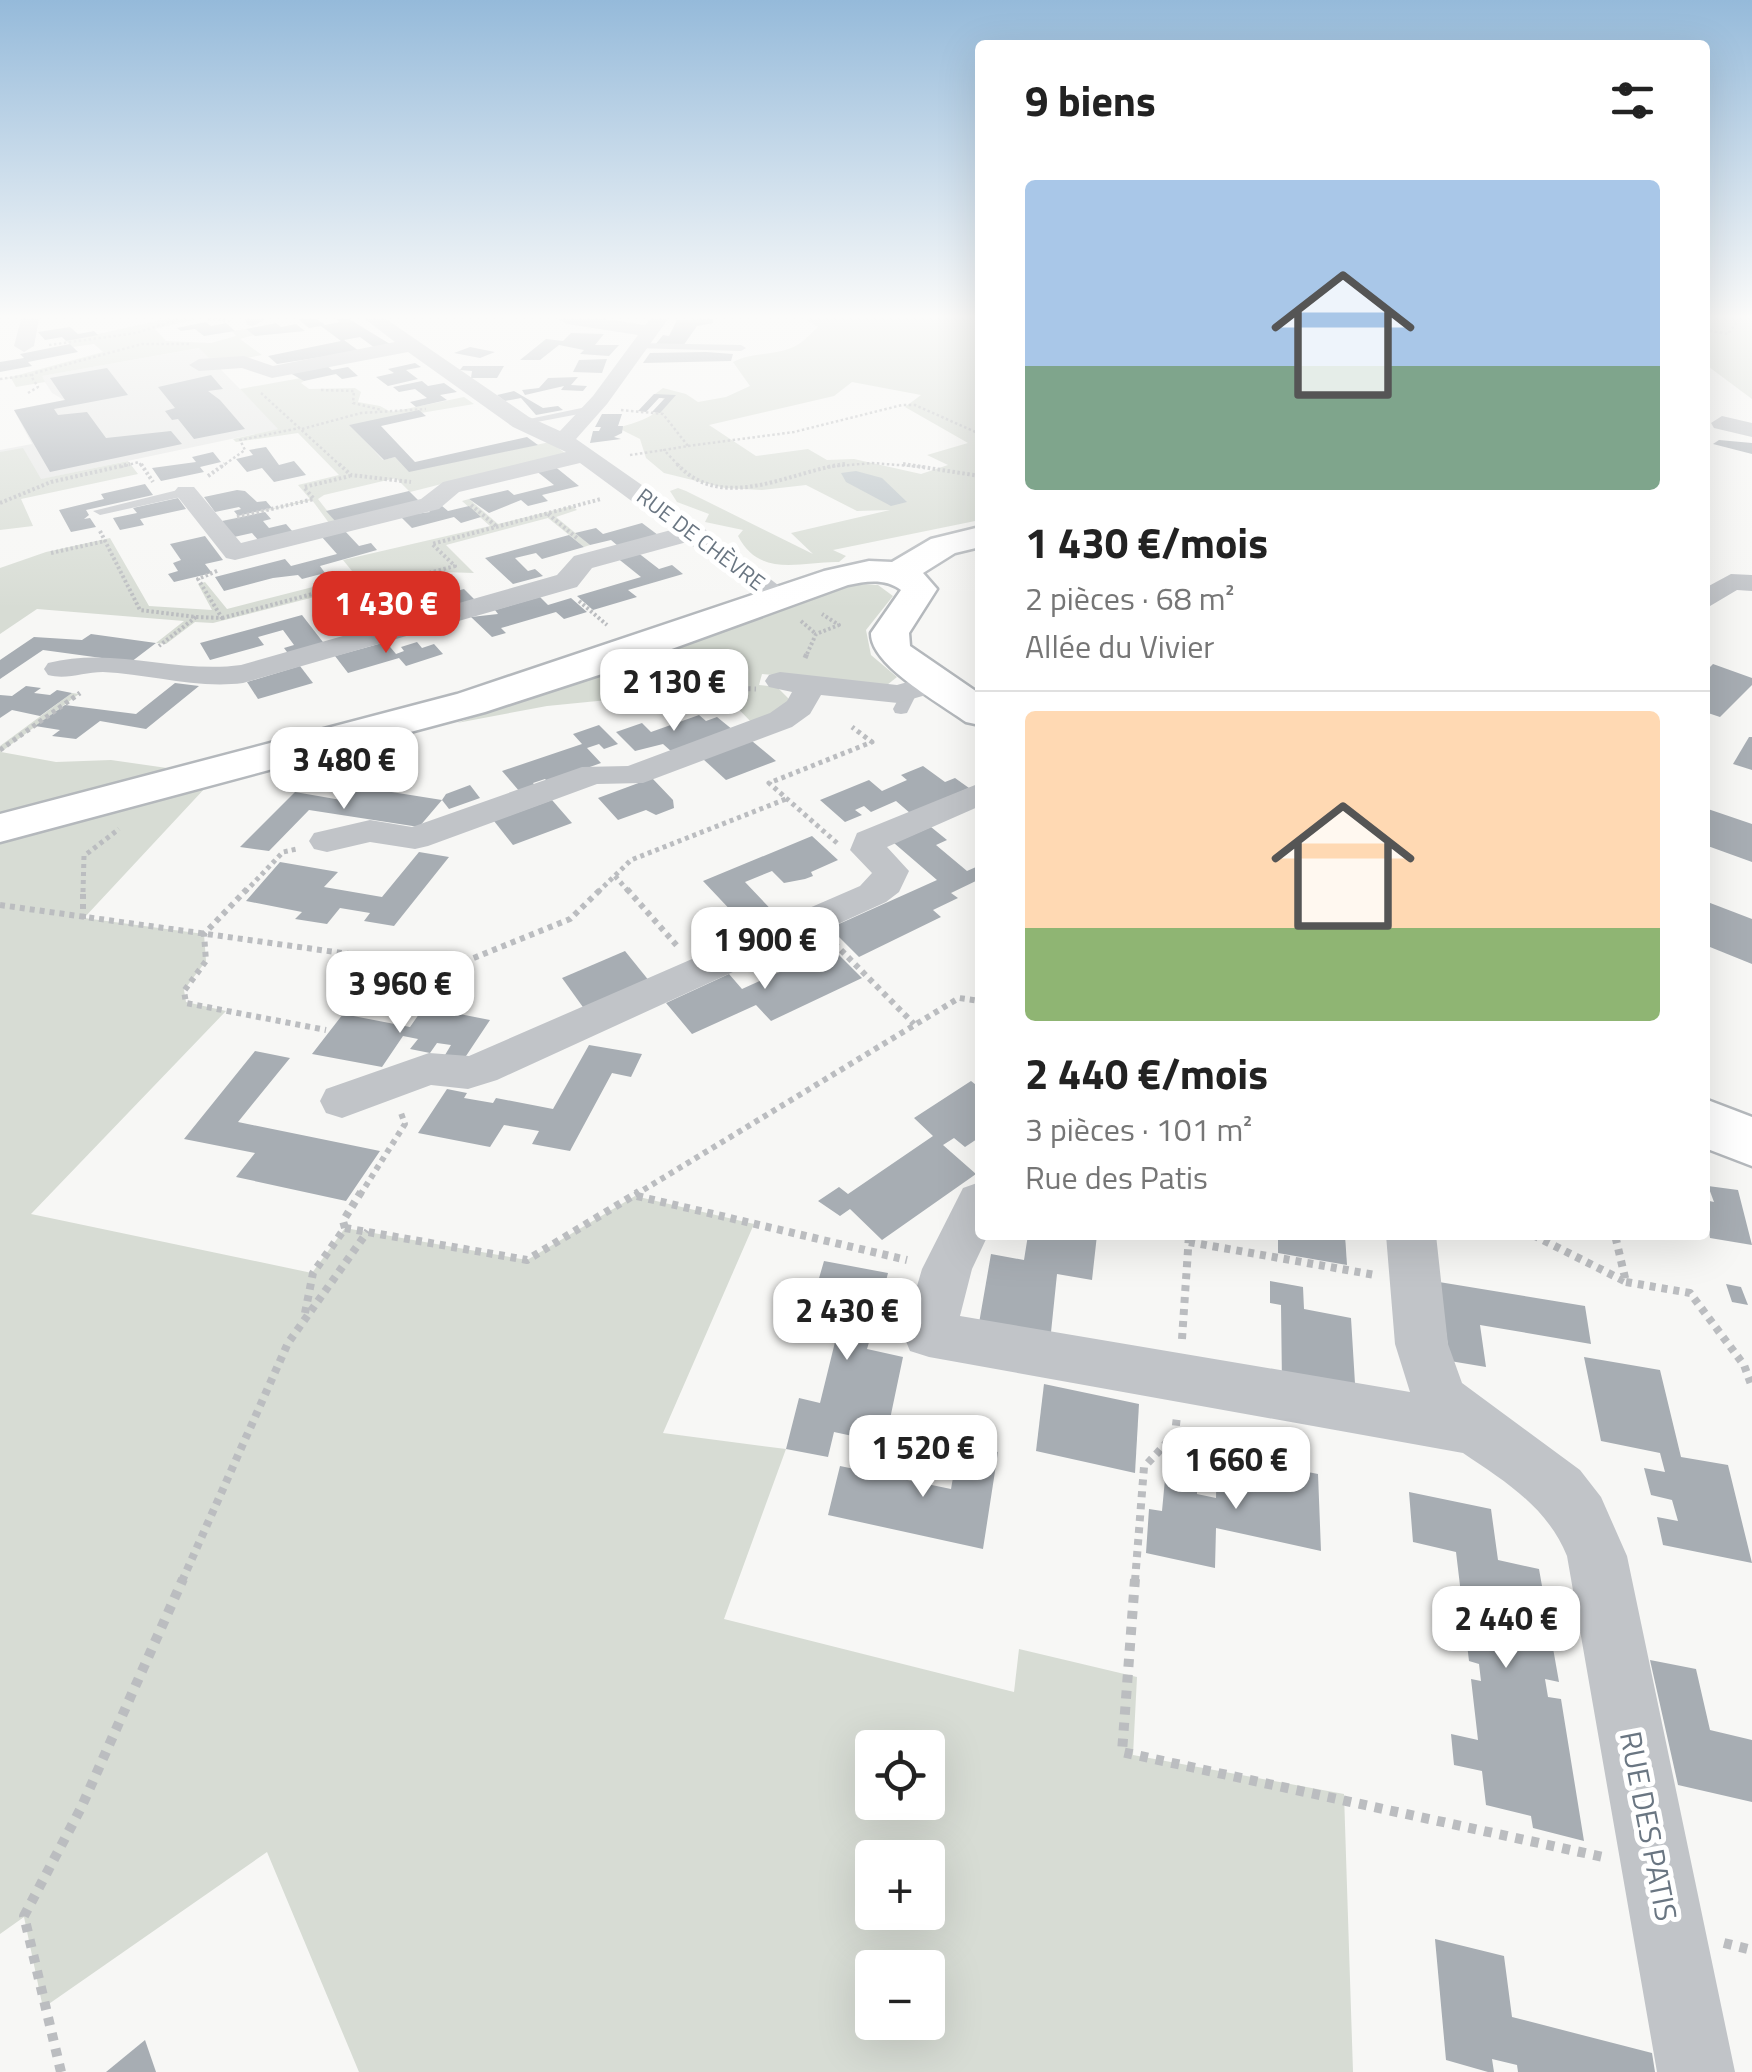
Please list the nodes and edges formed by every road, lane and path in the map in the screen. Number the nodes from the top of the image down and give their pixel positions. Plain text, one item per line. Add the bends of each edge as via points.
1 (287, 416) edge
2 (350, 416) edge
3 (520, 416) edge
4 (583, 416) edge
5 (583, 416) edge
6 (665, 416) edge
7 (857, 416) edge
8 (939, 416) edge
9 (1722, 423) dead end
10 (301, 428) junction
11 (1752, 430) edge
12 (975, 432) edge
13 (556, 439) junction
14 (688, 446) junction
15 (351, 475) junction
16 (975, 475) edge
17 (421, 489) dead end
18 (636, 490) junction
19 (186, 492) junction
20 (462, 496) dead end
21 (0, 504) edge
22 (100, 511) dead end
23 (211, 523) junction
24 (497, 526) junction
25 (693, 532) junction
26 (975, 538) edge
27 (235, 552) junction
28 (51, 554) dead end
29 (896, 574) junction
30 (1752, 584) edge
31 (342, 596) junction
32 (1710, 597) edge
33 (780, 598) junction
34 (196, 617) junction
35 (222, 618) junction
36 (816, 634) junction
37 (373, 637) junction
38 (125, 666) junction
39 (59, 669) dead end
40 (796, 682) junction
41 (915, 695) junction
42 (975, 712) edge
43 (852, 727) dead end
44 (0, 750) edge
45 (179, 782) junction
46 (975, 795) edge
47 (786, 799) junction
48 (0, 828) edge
49 (327, 841) joint
50 (868, 844) junction
51 (614, 876) junction
52 (0, 905) edge
53 (84, 918) junction
54 (812, 921) junction
55 (204, 934) junction
56 (699, 971) junction
57 (975, 1001) edge
58 (914, 1024) junction
59 (326, 1030) dead end
60 (389, 1084) junction
61 (342, 1101) dead end
62 (1710, 1124) edge
63 (1752, 1143) edge
64 (635, 1196) junction
65 (975, 1212) edge
66 (345, 1228) junction
67 (368, 1231) junction
68 (1189, 1240) edge
69 (1210, 1240) edge
70 (1543, 1240) edge
71 (1617, 1240) edge
72 (1414, 1259) edge
73 (947, 1270) junction
74 (1626, 1282) junction
75 (304, 1319) junction
76 (1180, 1378) junction
77 (1752, 1387) edge
78 (1475, 1429) junction
79 (1657, 1868) junction
80 (60, 2072) edge
81 (1696, 2072) edge

1 - 10 path
2 - 10 path
3 - 13 street, RUE DE CHÈVRE
4 - 13 street
5 - 13 lane
6 - 14 path
7 - 14 path
8 - 12 path
9 - 11 street
10 - 15 path
10 - 19 path via 240,440 245,450
13 - 18 street, RUE DE CHÈVRE
13 - 27 street via 451,487 430,504
14 - 16 path via 664,450 685,476 721,491 854,463
15 - 17 path via 412,482
15 - 23 path via 304,486 314,499
18 - 24 path
18 - 25 street, RUE DE CHÈVRE
19 - 21 path via 154,484 138,462 59,478
19 - 22 lane
19 - 23 street
20 - 24 path
23 - 27 street
24 - 31 path via 432,544 454,566
25 - 33 street, RUE DE CHÈVRE
25 - 37 street via 584,562 567,581
26 - 29 street via 943,546
27 - 35 path via 226,567 198,579
28 - 34 path via 104,541 140,610
29 - 33 street via 858,572
29 - 41 street via 912,579 919,595 889,630
30 - 32 street via 1731,582
31 - 35 path via 335,588
31 - 37 path
33 - 45 street via 471,704
34 - 35 path
34 - 38 path
36 - 36 path via 798,622 822,614 840,625
36 - 40 path
37 - 38 street via 220,677
38 - 39 street
38 - 44 path
40 - 41 street
40 - 49 street via 803,702 781,720 631,776 594,774 415,838 370,831
41 - 42 street
43 - 47 path via 872,742 768,783
45 - 48 street
45 - 53 path via 84,856
46 - 50 street
47 - 50 path via 839,845
47 - 51 path via 630,860
49 - 55 path via 283,852
50 - 54 street via 891,871 886,884
51 - 55 path via 570,919 449,968
51 - 56 path
52 - 53 path
53 - 55 path
54 - 56 street
54 - 58 path
55 - 59 path via 206,961 184,990 186,1003
56 - 60 street via 482,1069 429,1069
57 - 58 path via 958,998
58 - 64 path
60 - 61 street
60 - 66 path via 405,1124 343,1221
62 - 63 street
64 - 67 path via 527,1260
64 - 73 path
65 - 73 street
66 - 67 path
66 - 75 path via 313,1273
67 - 75 path
68 - 76 path
69 - 72 path
70 - 74 path
71 - 74 path
72 - 78 street, RUE DES PATIS via 1427,1367 1443,1400
73 - 76 street via 929,1334
74 - 77 path via 1690,1293 1744,1365
75 - 80 path via 81,1808 24,1916
76 - 78 street
76 - 79 path via 1175,1434 1144,1468 1122,1752
78 - 79 street, RUE DES PATIS via 1542,1474 1584,1520 1597,1556
79 - 81 street, RUE DES PATIS

